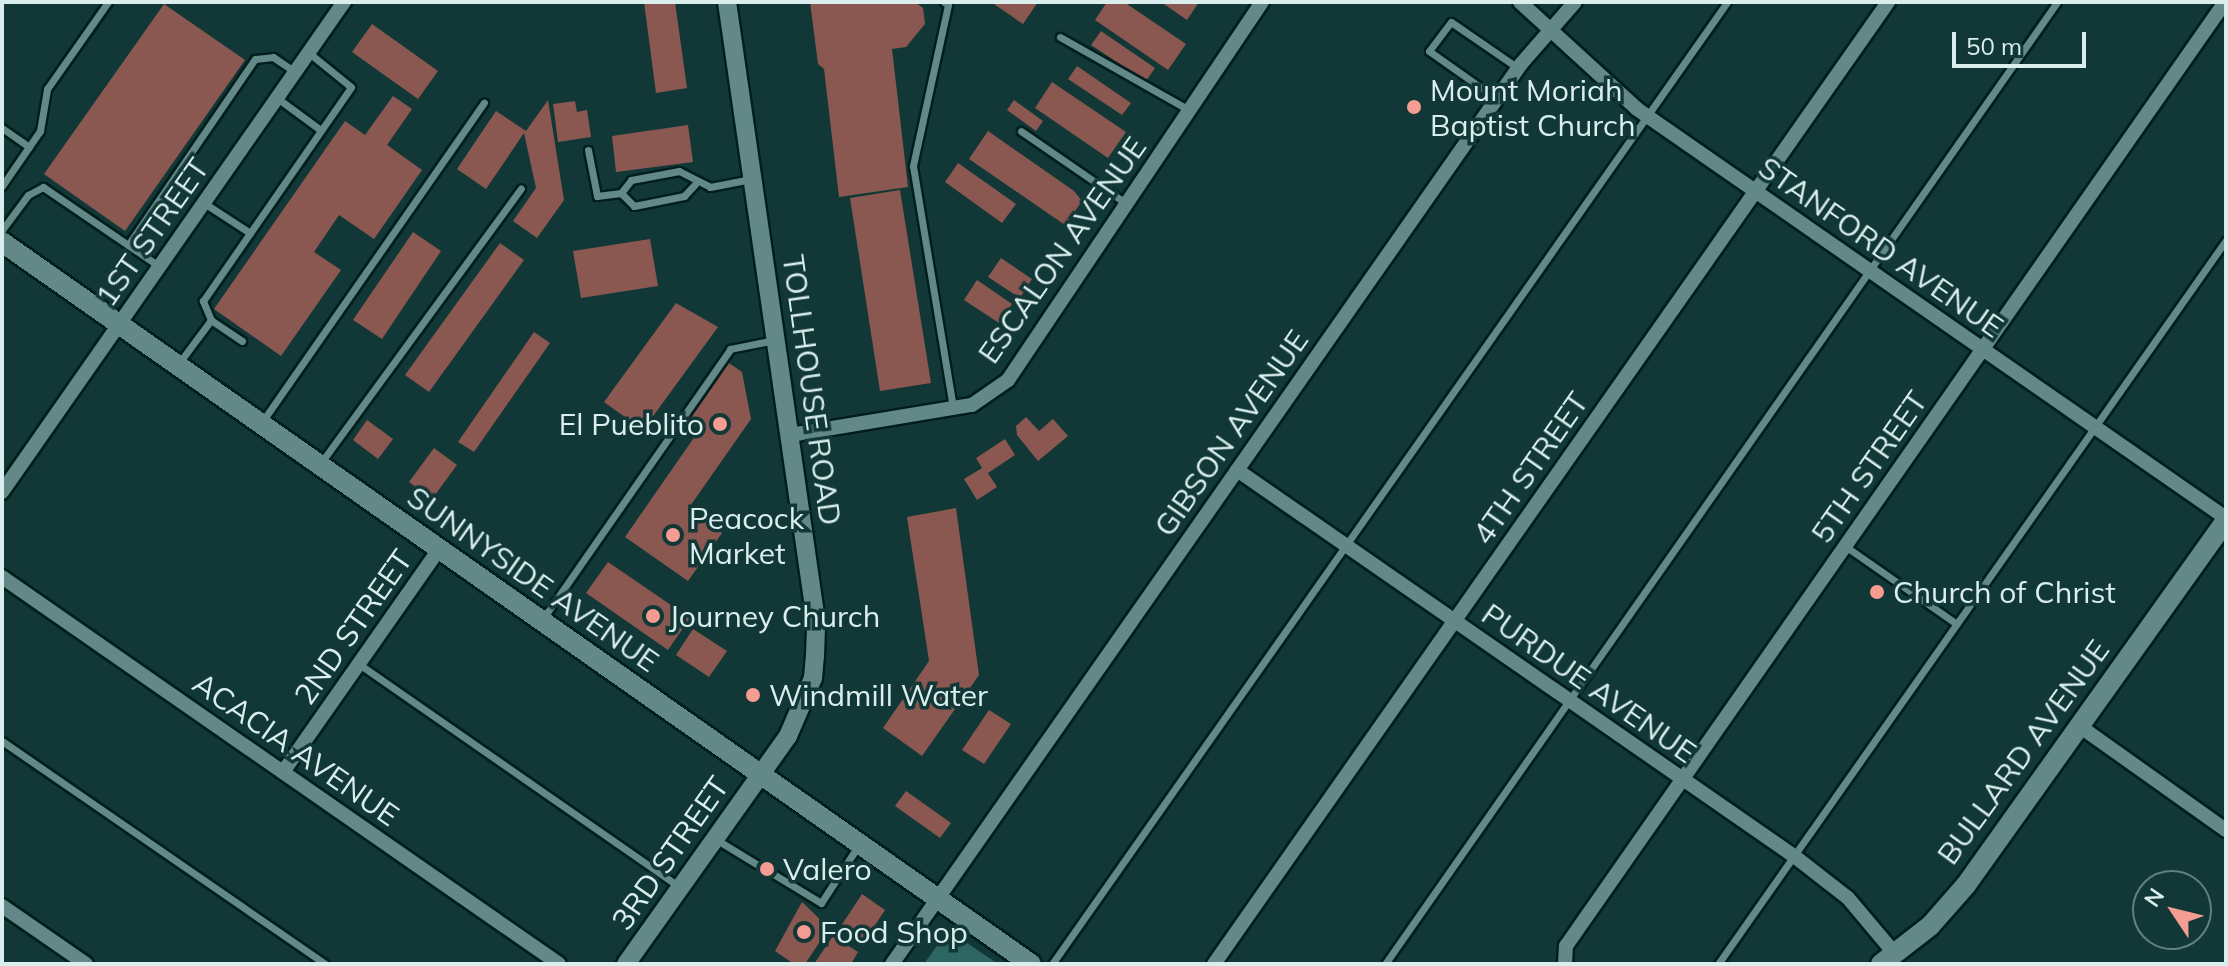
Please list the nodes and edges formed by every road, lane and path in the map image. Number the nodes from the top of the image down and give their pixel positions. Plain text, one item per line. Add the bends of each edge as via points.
1 (108, 2) edge
2 (344, 2) edge
3 (727, 2) edge
4 (944, 2) edge
5 (1262, 2) edge
6 (1520, 2) edge
7 (1575, 2) edge
8 (1727, 2) edge
9 (1888, 2) edge
10 (2057, 2) edge
11 (2225, 2) edge
12 (1551, 30) junction
13 (1060, 37) dead end
14 (309, 53) junction
15 (1518, 68) junction
16 (295, 72) junction
17 (277, 98) junction
18 (1497, 99) junction
19 (484, 102) dead end
20 (1189, 110) junction
21 (1646, 115) junction
22 (2, 128) edge
23 (319, 129) junction
24 (1021, 131) dead end
25 (29, 147) junction
26 (588, 150) dead end
27 (751, 179) junction
28 (695, 184) junction
29 (2, 186) edge
30 (521, 188) dead end
31 (1756, 191) junction
32 (621, 193) junction
33 (204, 203) junction
34 (1127, 204) junction
35 (2, 230) edge
36 (250, 233) junction
37 (2226, 240) edge
38 (2, 242) edge
39 (128, 245) junction
40 (160, 266) junction
41 (1869, 270) junction
42 (211, 320) junction
43 (119, 324) junction
44 (776, 340) junction
45 (242, 341) dead end
46 (1983, 349) junction
47 (178, 365) junction
48 (953, 408) junction
49 (260, 424) junction
50 (2095, 427) junction
51 (790, 435) junction
52 (319, 466) junction
53 (1237, 470) junction
54 (2, 492) edge
55 (2226, 519) edge
56 (1345, 544) junction
57 (1845, 546) junction
58 (437, 552) junction
59 (2, 577) edge
60 (1455, 620) junction
61 (541, 622) junction
62 (1957, 624) junction
63 (359, 664) junction
64 (1569, 700) junction
65 (2078, 725) junction
66 (2, 741) edge
67 (283, 772) junction
68 (761, 774) junction
69 (1681, 780) junction
70 (2226, 830) edge
71 (715, 839) junction
72 (860, 843) junction
73 (1794, 856) junction
74 (758, 865) dead end
75 (775, 875) dead end
76 (681, 887) junction
77 (938, 898) junction
78 (2, 906) edge
79 (1888, 960) edge
80 (86, 964) edge
81 (325, 964) edge
82 (559, 964) edge
83 (626, 964) edge
84 (892, 964) edge
85 (1031, 964) edge
86 (1052, 964) edge
87 (1214, 964) edge
88 (1385, 964) edge
89 (1565, 964) edge
90 (1718, 964) edge

1 - 25 lane via 47,89 40,131
2 - 14 street, 1ST STREET
3 - 27 street, TOLLHOUSE ROAD
4 - 48 lane via 948,5 913,166
5 - 20 street, ESCALON AVENUE
6 - 12 street, STANFORD AVENUE
7 - 12 street, GIBSON AVENUE
8 - 21 lane
9 - 31 street, 4TH STREET
10 - 41 lane
11 - 46 street, 5TH STREET
12 - 15 street, GIBSON AVENUE
12 - 21 street, STANFORD AVENUE
13 - 20 lane
14 - 16 street, 1ST STREET
14 - 23 lane via 351,87
15 - 18 street, GIBSON AVENUE
15 - 18 lane via 1451,22 1429,51
16 - 17 street, 1ST STREET
16 - 39 lane via 273,57 255,59
17 - 23 lane
17 - 33 street, 1ST STREET
18 - 53 street, GIBSON AVENUE
19 - 49 lane
20 - 34 street, ESCALON AVENUE
21 - 31 street, STANFORD AVENUE
21 - 56 lane
22 - 25 lane
23 - 36 lane
24 - 34 lane
25 - 29 lane
26 - 32 lane via 597,196
27 - 28 lane via 710,187
27 - 44 street, TOLLHOUSE ROAD
28 - 32 lane via 684,196 634,206
28 - 32 lane via 679,171 631,180
30 - 52 lane
31 - 41 street, STANFORD AVENUE
31 - 60 street, 4TH STREET
33 - 36 lane
33 - 40 street, 1ST STREET
34 - 48 street, ESCALON AVENUE via 1008,380 972,405
35 - 39 lane via 28,195 43,187
36 - 42 lane via 203,301
37 - 50 lane
38 - 43 main road, SUNNYSIDE AVENUE
39 - 40 lane
40 - 43 street, 1ST STREET
41 - 46 street, STANFORD AVENUE
41 - 64 lane
42 - 45 lane
42 - 47 lane
43 - 47 main road, SUNNYSIDE AVENUE
43 - 54 street, 1ST STREET
44 - 51 street, TOLLHOUSE ROAD
44 - 61 lane via 730,349
46 - 50 street, STANFORD AVENUE
46 - 57 street, 5TH STREET
47 - 49 main road, SUNNYSIDE AVENUE
48 - 51 street, ESCALON AVENUE
49 - 52 main road, SUNNYSIDE AVENUE
50 - 55 street, STANFORD AVENUE
50 - 62 lane
51 - 68 street, TOLLHOUSE ROAD via 816,621 815,656 804,705
52 - 58 main road, SUNNYSIDE AVENUE
53 - 56 street, PURDUE AVENUE
53 - 77 street, GIBSON AVENUE
55 - 65 main road, BULLARD AVENUE
56 - 60 street, PURDUE AVENUE
56 - 86 lane
57 - 62 lane
57 - 69 street, 5TH STREET
58 - 61 main road, SUNNYSIDE AVENUE
58 - 63 street, 2ND STREET
59 - 67 street, ACACIA AVENUE
60 - 64 street, PURDUE AVENUE
60 - 87 street, 4TH STREET
61 - 68 main road, SUNNYSIDE AVENUE
62 - 73 lane
63 - 67 street, 2ND STREET
63 - 76 lane
64 - 69 street, PURDUE AVENUE
64 - 88 lane
65 - 70 street
65 - 79 main road, BULLARD AVENUE via 1966,885
66 - 81 lane
67 - 82 street, ACACIA AVENUE
68 - 71 street, 3RD STREET
68 - 72 main road, SUNNYSIDE AVENUE
69 - 73 street, PURDUE AVENUE
69 - 89 street, 5TH STREET via 1566,946
71 - 74 lane
71 - 76 street, 3RD STREET
72 - 75 lane via 821,903
72 - 77 main road, SUNNYSIDE AVENUE
73 - 79 street, PURDUE AVENUE via 1848,898
73 - 90 lane
76 - 83 street, 3RD STREET
77 - 84 street
77 - 85 main road, SUNNYSIDE AVENUE
78 - 80 street

